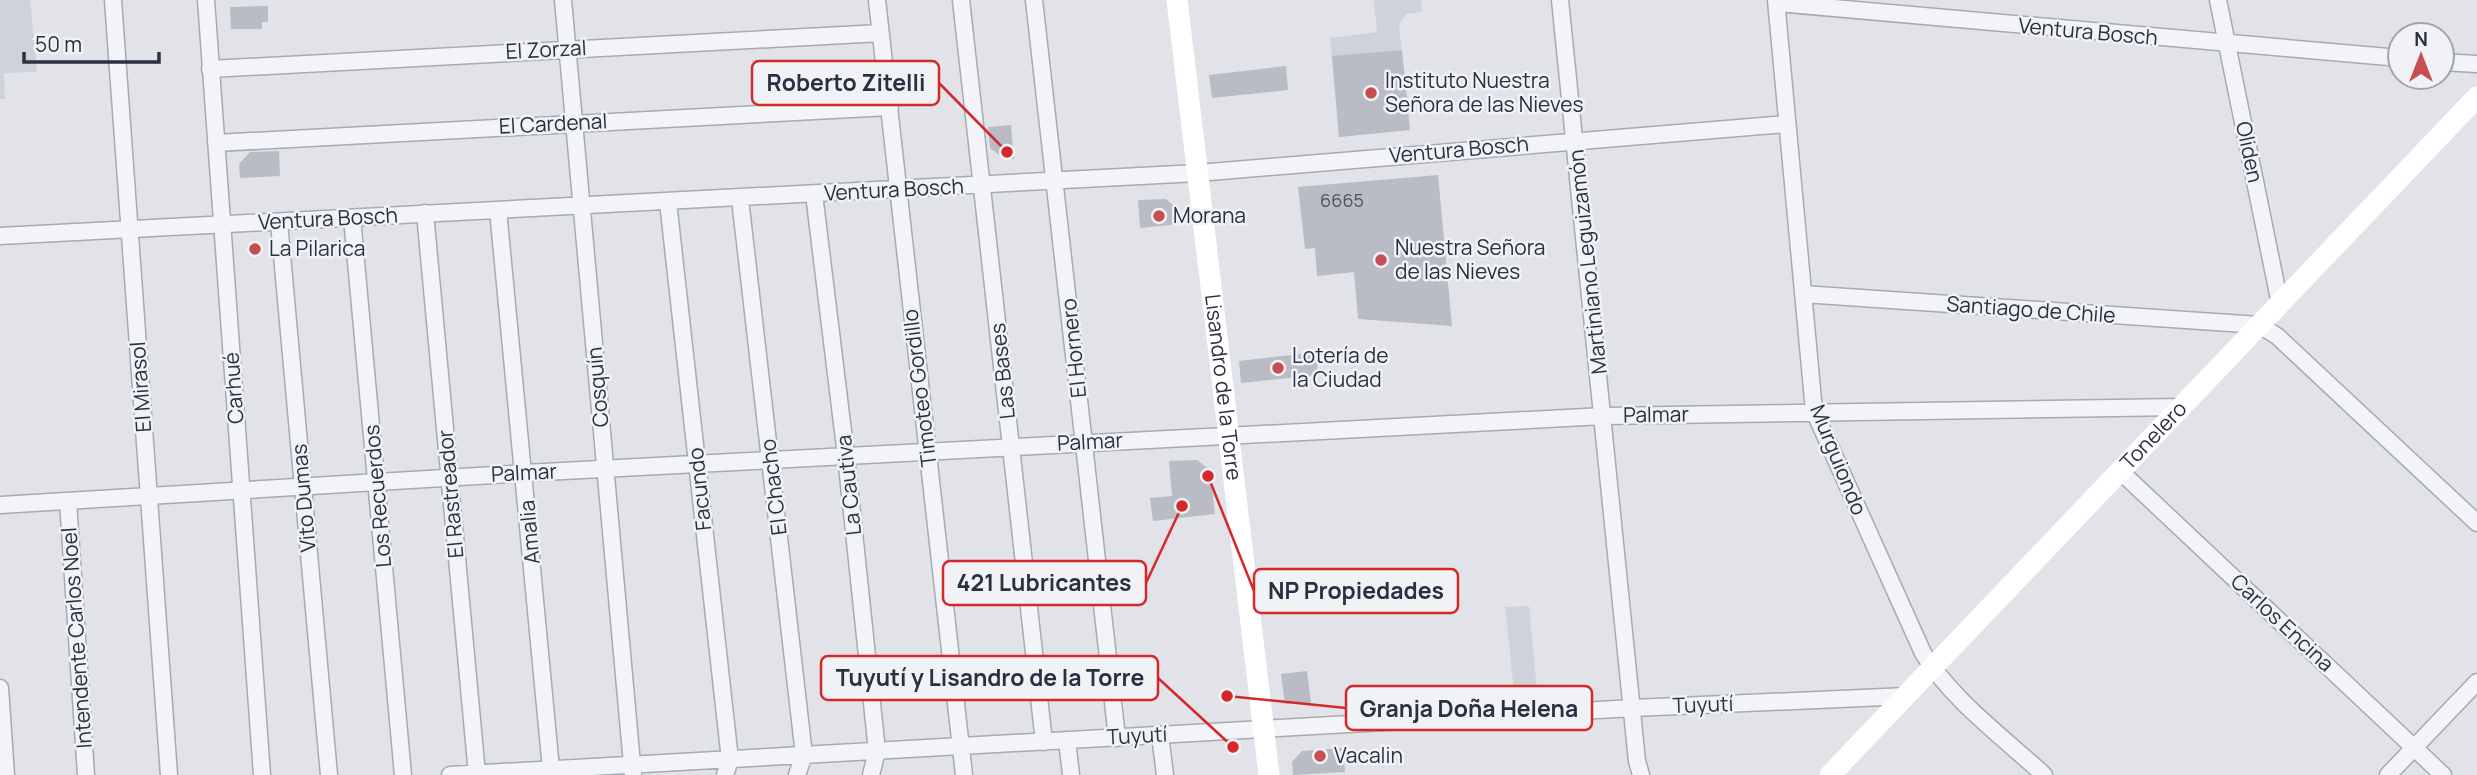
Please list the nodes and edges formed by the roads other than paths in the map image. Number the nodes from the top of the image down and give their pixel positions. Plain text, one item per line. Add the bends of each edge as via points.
1 (113, 0) edge
2 (206, 0) edge
3 (563, 0) edge
4 (877, 0) edge
5 (961, 0) edge
6 (1034, 0) edge
7 (1177, 0) edge
8 (1560, 0) edge
9 (2218, 0) edge
10 (1776, 2) edge
11 (881, 33) junction
12 (2227, 45) junction
13 (567, 49) junction
14 (2386, 57) edge
15 (2456, 63) edge
16 (2477, 64) edge
17 (210, 69) junction
18 (2477, 97) edge
19 (890, 107) junction
20 (574, 123) junction
21 (1786, 124) junction
22 (1576, 140) junction
23 (216, 143) junction
24 (1198, 173) junction
25 (1055, 181) junction
26 (982, 185) junction
27 (898, 190) junction
28 (814, 194) junction
29 (740, 199) junction
30 (668, 202) junction
31 (581, 206) junction
32 (498, 210) junction
33 (425, 214) junction
34 (352, 218) junction
35 (279, 222) junction
36 (221, 224) junction
37 (130, 230) junction
38 (0, 236) edge
39 (1803, 294) junction
40 (2280, 304) junction
41 (2259, 325) junction
42 (2181, 407) junction
43 (1814, 411) junction
44 (1604, 416) junction
45 (1228, 435) junction
46 (1084, 442) junction
47 (1012, 447) junction
48 (927, 451) junction
49 (846, 456) junction
50 (771, 460) junction
51 (697, 464) junction
52 (606, 469) junction
53 (2120, 471) junction
54 (525, 473) junction
55 (449, 478) junction
56 (377, 482) junction
57 (303, 486) junction
58 (242, 491) junction
59 (149, 496) junction
60 (68, 501) junction
61 (0, 505) edge
62 (2477, 523) edge
63 (1933, 668) junction
64 (2477, 682) edge
65 (0, 688) edge
66 (1907, 696) junction
67 (1633, 708) junction
68 (1263, 729) junction
69 (1160, 735) junction
70 (1117, 737) junction
71 (1067, 740) junction
72 (1044, 742) junction
73 (961, 747) junction
74 (2414, 748) junction
75 (877, 751) junction
76 (804, 755) junction
77 (728, 767) edge
78 (551, 769) junction
79 (633, 770) edge
80 (477, 774) edge
81 (6, 775) edge
82 (86, 775) edge
83 (169, 775) edge
84 (262, 775) edge
85 (329, 775) edge
86 (403, 775) edge
87 (450, 775) edge
88 (797, 775) edge
89 (871, 775) edge
90 (964, 775) edge
91 (1071, 775) edge
92 (1165, 775) edge
93 (1269, 775) edge
94 (1641, 775) edge
95 (1830, 775) edge
96 (2044, 775) edge
97 (2388, 775) edge
98 (2443, 775) edge

1 - 37 street, El Mirasol
2 - 17 street, Carhué
3 - 13 street, Cosquín
4 - 11 street, Timoteo Gordillo
5 - 26 street, Las Bases
6 - 25 street, El Hornero
7 - 24 street, Lisandro de la Torre
8 - 22 street, Martiniano Leguizamón
9 - 12 street, Oliden
10 - 12 street, Ventura Bosch
10 - 21 street, Murguiondo
11 - 13 street, El Zorzal
11 - 19 street, Timoteo Gordillo
12 - 14 street, Ventura Bosch
12 - 40 street, Oliden
13 - 17 street, El Zorzal
13 - 20 street, Cosquín
15 - 16 street
17 - 23 street, Carhué
18 - 40 street, Tonelero
19 - 20 street, El Cardenal
19 - 27 street, Timoteo Gordillo
20 - 23 street, El Cardenal
20 - 31 street, Cosquín
21 - 22 street, Ventura Bosch
21 - 39 street, Murguiondo
22 - 24 street, Ventura Bosch
22 - 44 street, Martiniano Leguizamón
23 - 36 street, Carhué
24 - 25 street, Ventura Bosch
24 - 45 street, Lisandro de la Torre
25 - 26 street, Ventura Bosch
25 - 46 street, El Hornero
26 - 27 street, Ventura Bosch
26 - 47 street, Las Bases
27 - 28 street, Ventura Bosch
27 - 48 street, Timoteo Gordillo
28 - 29 street, Ventura Bosch
28 - 49 street, La Cautiva
29 - 30 street, Ventura Bosch
29 - 50 street, El Chacho
30 - 31 street, Ventura Bosch
30 - 51 street, Facundo
31 - 32 street, Ventura Bosch
31 - 52 street, Cosquín
32 - 33 street, Ventura Bosch
32 - 54 street, Amalia
33 - 34 street, Ventura Bosch
33 - 55 street, El Rastreador
34 - 35 street, Ventura Bosch
34 - 56 street, Los Recuerdos
35 - 36 street, Ventura Bosch
35 - 57 street, Vito Dumas
36 - 37 street, Ventura Bosch
36 - 58 street, Carhué
37 - 38 street, Ventura Bosch
37 - 59 street, El Mirasol
39 - 41 street, Santiago de Chile
39 - 43 street, Murguiondo
40 - 41 street, Tonelero
41 - 42 street, Tonelero
41 - 62 street via 2277,336
42 - 43 street, Palmar
42 - 53 street, Tonelero
43 - 44 street, Palmar
43 - 63 street, Murguiondo
44 - 45 street, Palmar
44 - 67 street, Martiniano Leguizamón
45 - 46 street, Palmar
45 - 68 street, Lisandro de la Torre
46 - 47 street, Palmar
46 - 70 street, El Hornero
47 - 48 street, Palmar
47 - 72 street, Las Bases
48 - 49 street, Palmar
48 - 73 street, Timoteo Gordillo
49 - 50 street, Palmar
49 - 75 street, La Cautiva
50 - 51 street, Palmar
50 - 76 street, El Chacho
51 - 52 street, Palmar
51 - 77 street, Facundo
52 - 54 street, Palmar
52 - 79 street, Cosquín
53 - 63 street, Tonelero
53 - 74 street, Carlos Encina
54 - 55 street, Palmar
54 - 78 street, Amalia
55 - 56 street, Palmar
55 - 80 street, El Rastreador
56 - 57 street, Palmar
56 - 86 street, Los Recuerdos
57 - 58 street, Palmar
57 - 85 street, Vito Dumas
58 - 59 street, Palmar
58 - 84 street, Carhué
59 - 60 street, Palmar
59 - 83 street, El Mirasol
60 - 61 street, Palmar
60 - 82 street, Intendente Carlos Noel
63 - 66 street, Tonelero
63 - 96 street, Murguiondo
64 - 74 street
65 - 81 street
66 - 67 street, Tuyutí
66 - 95 street, Tonelero
67 - 68 street, Tuyutí
67 - 94 street, Martiniano Leguizamón
68 - 69 street, Tuyutí
68 - 93 street, Lisandro de la Torre
69 - 70 street, Tuyutí
69 - 92 street
70 - 71 street, Tuyutí
71 - 72 street, Tuyutí
71 - 91 street
72 - 73 street, Tuyutí
73 - 75 street, Tuyutí
73 - 90 street, Timoteo Gordillo
74 - 97 street
74 - 98 street, Carlos Encina
75 - 76 street, Tuyutí
75 - 89 street, La Cautiva
76 - 77 street, Tuyutí
76 - 88 street, El Chacho
77 - 79 street, Tuyutí
78 - 79 street, Tuyutí
78 - 80 street, Tuyutí
80 - 87 street, Tuyutí

